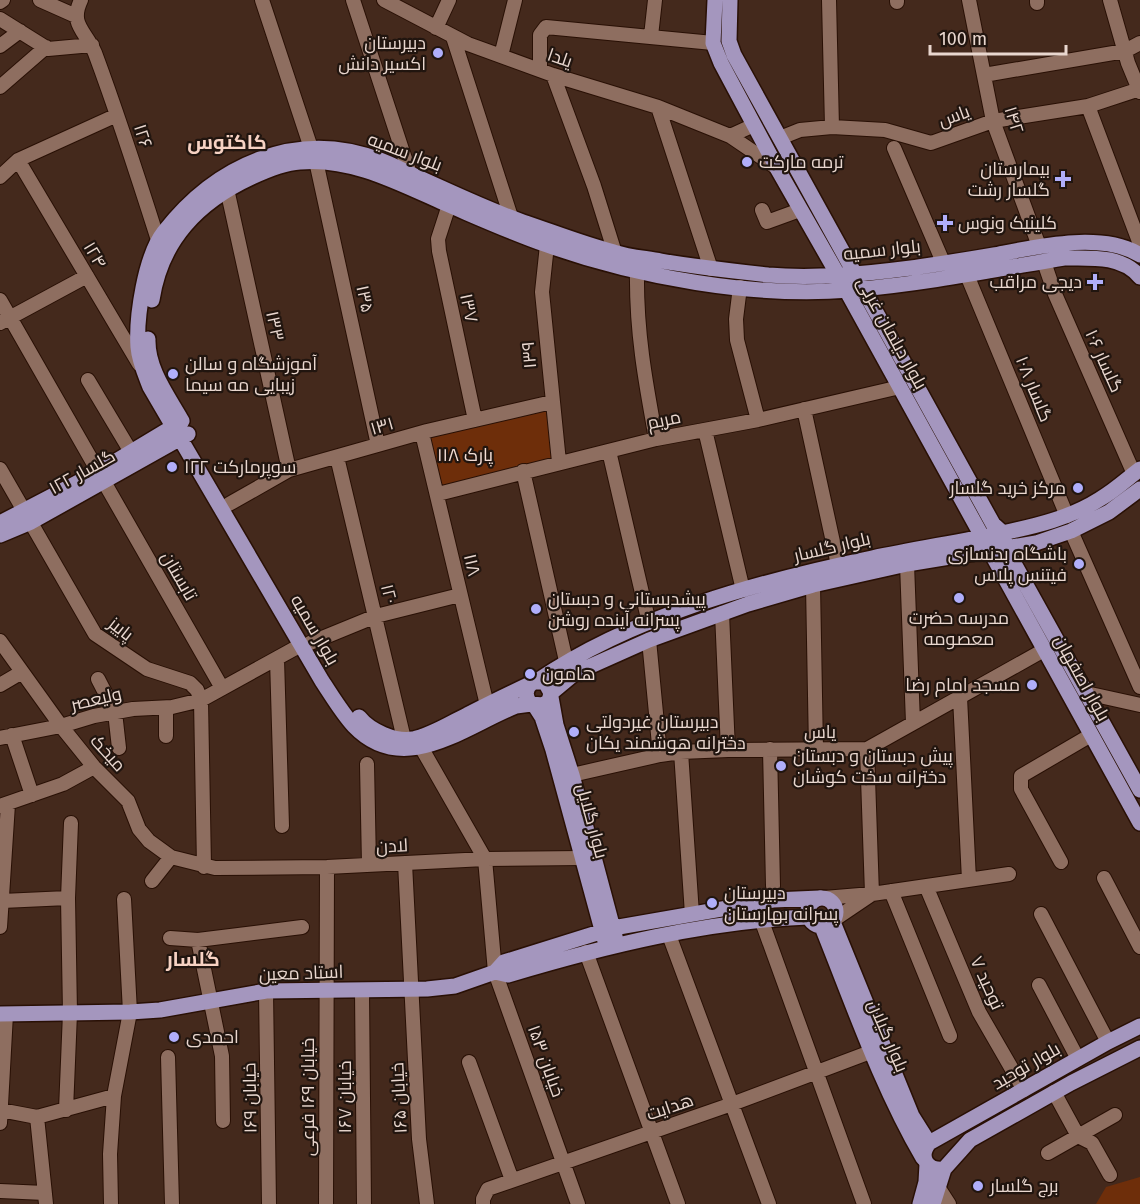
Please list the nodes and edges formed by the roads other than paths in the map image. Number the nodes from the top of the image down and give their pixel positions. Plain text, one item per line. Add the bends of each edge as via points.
1 (40, 0) edge
2 (81, 0) edge
3 (262, 0) edge
4 (353, 0) edge
5 (449, 0) edge
6 (515, 0) edge
7 (655, 0) edge
8 (715, 0) edge
9 (730, 0) edge
10 (829, 0) edge
11 (969, 0) edge
12 (1110, 0) edge
13 (393, 2) edge
14 (76, 16) junction
15 (0, 19) edge
16 (436, 28) junction
17 (20, 31) junction
18 (453, 36) junction
19 (651, 36) junction
20 (713, 43) junction
21 (1140, 43) edge
22 (92, 45) junction
23 (0, 46) edge
24 (46, 47) junction
25 (1125, 51) junction
26 (501, 56) junction
27 (547, 73) junction
28 (984, 75) junction
29 (0, 87) edge
30 (1140, 90) edge
31 (1088, 106) junction
32 (658, 107) junction
33 (117, 115) junction
34 (993, 121) junction
35 (754, 125) junction
36 (832, 127) junction
37 (730, 136) junction
38 (780, 138) junction
39 (894, 148) dead end
40 (314, 154) junction
41 (18, 160) junction
42 (792, 160) junction
43 (777, 168) junction
44 (0, 177) edge
45 (408, 180) junction
46 (227, 189) junction
47 (449, 205) junction
48 (762, 210) dead end
49 (800, 210) junction
50 (509, 223) junction
51 (158, 240) junction
52 (1140, 244) edge
53 (547, 245) junction
54 (1039, 246) junction
55 (615, 253) junction
56 (1140, 255) edge
57 (944, 262) junction
58 (1044, 262) junction
59 (638, 263) junction
60 (966, 268) junction
61 (711, 269) junction
62 (855, 274) junction
63 (838, 275) junction
64 (87, 276) junction
65 (1140, 277) edge
66 (740, 287) junction
67 (863, 288) junction
68 (846, 290) junction
69 (0, 300) edge
70 (5, 320) edge
71 (142, 368) junction
72 (88, 380) dead end
73 (900, 387) junction
74 (552, 402) junction
75 (804, 409) junction
76 (475, 420) junction
77 (758, 420) junction
78 (181, 430) junction
79 (705, 430) junction
80 (422, 433) junction
81 (656, 439) junction
82 (378, 445) junction
83 (609, 451) junction
84 (131, 452) junction
85 (337, 457) junction
86 (559, 462) junction
87 (0, 469) edge
88 (289, 470) junction
89 (523, 471) junction
90 (1137, 472) edge
91 (101, 477) junction
92 (1140, 489) edge
93 (438, 494) junction
94 (229, 504) junction
95 (28, 516) junction
96 (0, 523) edge
97 (1069, 523) junction
98 (1003, 533) junction
99 (0, 535) edge
100 (982, 538) junction
101 (1006, 549) junction
102 (990, 551) junction
103 (252, 552) junction
104 (907, 564) junction
105 (838, 565) junction
106 (813, 585) junction
107 (743, 590) junction
108 (460, 595) junction
109 (723, 613) junction
110 (376, 616) junction
111 (649, 623) junction
112 (649, 640) junction
113 (0, 641) edge
114 (306, 644) junction
115 (1044, 650) junction
116 (277, 659) junction
117 (566, 661) junction
118 (22, 672) junction
119 (98, 679) dead end
120 (533, 683) junction
121 (0, 685) edge
122 (1140, 687) edge
123 (222, 688) junction
124 (1086, 693) junction
125 (551, 695) junction
126 (960, 697) junction
127 (201, 700) junction
128 (487, 705) junction
129 (533, 705) junction
130 (1140, 705) edge
131 (166, 708) junction
132 (115, 712) junction
133 (914, 723) junction
134 (61, 726) junction
135 (1091, 735) junction
136 (166, 736) dead end
137 (6, 737) edge
138 (404, 739) junction
139 (421, 747) junction
140 (120, 748) dead end
141 (770, 749) junction
142 (728, 750) junction
143 (816, 750) junction
144 (867, 750) junction
145 (681, 752) junction
146 (660, 755) junction
147 (367, 764) dead end
148 (94, 767) junction
149 (1119, 768) junction
150 (572, 775) junction
151 (1140, 790) edge
152 (33, 795) junction
153 (4, 805) edge
154 (71, 823) dead end
155 (1140, 823) edge
156 (282, 826) dead end
157 (171, 857) junction
158 (582, 858) junction
159 (485, 859) junction
160 (1061, 862) dead end
161 (405, 863) junction
162 (369, 865) junction
163 (204, 867) junction
164 (327, 867) junction
165 (1009, 874) dead end
166 (1104, 878) dead end
167 (969, 880) junction
168 (152, 881) dead end
169 (773, 886) dead end
170 (926, 886) junction
171 (891, 891) junction
172 (872, 894) junction
173 (68, 898) junction
174 (822, 898) junction
175 (124, 899) dead end
176 (2, 901) junction
177 (692, 914) junction
178 (1041, 914) dead end
179 (808, 916) junction
180 (761, 919) junction
181 (830, 923) junction
182 (0, 927) edge
183 (302, 927) dead end
184 (608, 929) junction
185 (669, 935) junction
186 (170, 938) dead end
187 (198, 940) junction
188 (612, 946) junction
189 (1140, 947) edge
190 (586, 952) junction
191 (495, 972) junction
192 (1039, 985) dead end
193 (327, 989) junction
194 (411, 989) junction
195 (266, 991) junction
196 (362, 991) junction
197 (212, 1002) junction
198 (130, 1012) junction
199 (70, 1013) junction
200 (3, 1014) edge
201 (1140, 1026) edge
202 (950, 1036) dead end
203 (1108, 1042) junction
204 (1140, 1048) edge
205 (873, 1051) junction
206 (168, 1057) dead end
207 (1078, 1059) junction
208 (469, 1062) dead end
209 (818, 1073) junction
210 (1024, 1090) junction
211 (1054, 1092) junction
212 (114, 1096) junction
213 (732, 1104) junction
214 (66, 1110) junction
215 (0, 1115) edge
216 (1115, 1116) dead end
217 (37, 1117) junction
218 (223, 1120) dead end
219 (652, 1132) junction
220 (1078, 1136) junction
221 (928, 1152) junction
222 (1048, 1153) dead end
223 (564, 1163) junction
224 (944, 1169) junction
225 (1110, 1174) dead end
226 (512, 1180) junction
227 (938, 1187) junction
228 (0, 1191) edge
229 (45, 1199) edge
230 (483, 1202) edge
231 (111, 1204) edge
232 (172, 1204) edge
233 (269, 1204) edge
234 (326, 1204) edge
235 (364, 1204) edge
236 (427, 1204) edge
237 (578, 1204) edge
238 (678, 1204) edge
239 (769, 1204) edge
240 (864, 1204) edge
241 (920, 1204) edge
242 (933, 1204) edge
243 (949, 1204) edge

1 - 14 street
2 - 14 street
3 - 40 street, ۱۳۵
4 - 45 street
5 - 16 street
6 - 26 street
7 - 19 street
8 - 20 main road, بلوار دیلمان غربی
9 - 38 main road, بلوار دیلمان غربی via 731,48
10 - 36 street
11 - 28 street, ۱۴۲
12 - 25 street
13 - 16 street, یلدا
14 - 22 street, ۱۲۶ via 78,26
15 - 17 street
16 - 18 street, یلدا
17 - 23 street
17 - 24 street
18 - 26 street, یلدا
18 - 50 street
19 - 20 street
19 - 27 street via 546,27 540,35
20 - 35 main road, بلوار دیلمان غربی
21 - 25 street
22 - 24 street
22 - 33 street, ۱۲۶
24 - 29 street
25 - 28 street
25 - 30 street
26 - 27 street, یلدا
27 - 32 street, یلدا
27 - 55 street via 594,186
28 - 34 street, ۱۴۲
30 - 31 street, یاس
31 - 34 street, یاس
31 - 52 street
32 - 37 street, یلدا
32 - 61 street
33 - 41 street
33 - 51 street, ۱۲۶
34 - 36 street, یاس via 931,143 885,130
34 - 54 street, ۱۴۲
35 - 37 street
35 - 43 main road, بلوار دیلمان غربی
36 - 38 street, یاس via 800,130
37 - 43 street, یلدا
38 - 42 main road, بلوار دیلمان غربی
39 - 57 street
40 - 45 main road, بلوار سمیه
40 - 46 main road, بلوار سمیه via 270,168
40 - 51 main road, بلوار سمیه via 266,156 230,173 198,196
40 - 82 street, ۱۳۵
41 - 44 street
41 - 64 street, ۱۲۴
42 - 43 main road
42 - 62 main road, بلوار دیلمان غربی
43 - 49 main road, بلوار دیلمان غربی
45 - 47 main road, بلوار سمیه
45 - 50 main road, بلوار سمیه
46 - 78 main road, بلوار سمیه via 204,204 181,229 153,291 148,348
46 - 88 street, ۱۳۳
47 - 50 main road, بلوار سمیه
47 - 76 street, ۱۳۷ via 438,239 439,251
48 - 49 street via 767,222
49 - 63 main road, بلوار دیلمان غربی
50 - 53 main road, بلوار سمیه
50 - 55 main road, بلوار سمیه
51 - 71 main road, بلوار سمیه via 150,258 140,317 138,348
53 - 59 main road, بلوار سمیه via 614,265
53 - 74 street, ۱۳۹ via 542,292
54 - 56 main road, بلوار سمیه via 1090,243 1127,248
54 - 58 main road
54 - 60 main road, بلوار سمیه
55 - 59 main road, بلوار سمیه
57 - 60 main road, بلوار سمیه
57 - 62 main road, بلوار سمیه
58 - 60 main road, بلوار سمیه
58 - 65 main road, بلوار سمیه via 1064,258 1115,261 1129,266
58 - 90 street, گلسار ۱۰۶
59 - 61 main road, بلوار سمیه
59 - 66 main road, بلوار سمیه
59 - 81 street via 640,352
60 - 67 main road, بلوار سمیه
60 - 97 street, گلسار ۱۰۸
61 - 63 main road, بلوار سمیه via 784,276
62 - 63 main road, بلوار سمیه
62 - 67 main road, بلوار دیلمان غربی
63 - 68 main road, بلوار دیلمان غربی
64 - 70 street
64 - 71 street, ۱۲۴
66 - 68 main road, بلوار سمیه
66 - 77 street via 737,340
67 - 68 main road, بلوار سمیه
67 - 98 main road, بلوار دیلمان غربی via 993,524
68 - 73 main road, بلوار دیلمان غربی
69 - 70 street, تابستان
70 - 91 street, تابستان
71 - 78 main road, بلوار سمیه via 150,387
72 - 84 street
73 - 75 street, مریم
73 - 100 main road, بلوار دیلمان غربی
74 - 76 street, ۱۳۱
74 - 86 street, ۱۳۹
75 - 77 street, مریم
75 - 105 street
76 - 80 street, ۱۳۱
77 - 79 street, مریم
78 - 84 main road, گلسار ۱۲۲
78 - 91 main road, گلسار ۱۲۲
78 - 94 main road, بلوار سمیه
78 - 103 main road, بلوار سمیه
79 - 81 street, مریم
79 - 107 street
80 - 82 street, ۱۳۱
80 - 93 street, ۱۱۸
81 - 83 street, مریم
82 - 85 street, ۱۳۱
83 - 86 street, مریم
83 - 111 street
84 - 91 main road, گلسار ۱۲۲
85 - 88 street, ۱۳۱
85 - 110 street, ۱۲۰
86 - 89 street, مریم
87 - 95 street, پاییز
88 - 94 street, ۱۳۱
89 - 93 street, مریم
89 - 117 street
90 - 97 main road, بلوار گلسار
91 - 95 main road, گلسار ۱۲۲
91 - 123 street, تابستان
92 - 97 main road, بلوار گلسار via 1109,512
93 - 108 street, ۱۱۸
94 - 103 main road, بلوار سمیه
95 - 96 main road, گلسار ۱۲۲
95 - 99 main road, گلسار ۱۲۲
95 - 127 street, پاییز via 95,634 147,669 190,683
97 - 98 main road, بلوار گلسار
97 - 101 main road, بلوار گلسار via 1036,543
97 - 122 street, گلسار ۱۰۸
98 - 100 main road, بلوار گلسار
98 - 101 main road, بلوار دیلمان غربی
100 - 102 main road, بلوار دیلمان غربی
100 - 105 main road, بلوار گلسار
101 - 102 main road, بلوار گلسار
101 - 124 main road, بلوار اصفهان
102 - 104 main road, بلوار گلسار
102 - 115 main road, بلوار اصفهان
103 - 114 main road, بلوار سمیه
104 - 106 main road, بلوار گلسار
104 - 133 street
105 - 107 main road, بلوار گلسار
106 - 109 main road, بلوار گلسار
106 - 143 street
107 - 111 main road, بلوار گلسار
108 - 110 street, ولیعصر
108 - 128 street, ۱۱۸
109 - 112 main road, بلوار گلسار
109 - 142 street
110 - 114 street, ولیعصر
110 - 138 street, ۱۲۰
111 - 117 main road, بلوار گلسار
112 - 125 main road, بلوار گلسار via 574,673
112 - 146 street
113 - 118 street, میخک
114 - 116 street, ولیعصر
114 - 138 main road, بلوار سمیه via 363,722
114 - 139 main road, بلوار سمیه via 337,703 365,736 395,749
115 - 126 street, یاس
115 - 135 main road, بلوار اصفهان
116 - 123 street, ولیعصر
116 - 156 street
117 - 120 main road, بلوار گلسار
118 - 121 street
118 - 134 street, میخک
119 - 132 street
120 - 125 main road via 548,685
120 - 128 main road
120 - 129 main road via 526,697
123 - 127 street, ولیعصر
124 - 130 street
124 - 149 main road, بلوار اصفهان
125 - 129 main road via 546,704
125 - 150 main road, بلوار گلایل
126 - 133 street, یاس
126 - 167 street
127 - 131 street, ولیعصر
127 - 163 street
128 - 138 main road via 425,735
129 - 139 main road, بلوار سمیه via 504,711
129 - 158 main road, بلوار گلایل via 547,729
131 - 132 street, ولیعصر
131 - 136 street
132 - 134 street, ولیعصر
132 - 140 street
133 - 144 street, یاس
134 - 137 street, ولیعصر
134 - 148 street, میخک
135 - 149 main road, بلوار اصفهان
135 - 160 street via 1021,777 1021,789
137 - 152 street
139 - 159 street
141 - 142 street, یاس
141 - 143 street, یاس
141 - 169 street
142 - 145 street, یاس
143 - 144 street, یاس
144 - 172 street
145 - 146 street, یاس
145 - 177 street
146 - 150 street, یاس
147 - 162 street
148 - 152 street
148 - 157 street, میخک via 128,801 139,829 149,841
149 - 151 main road, بلوار اصفهان
149 - 155 main road, بلوار اصفهان
150 - 184 main road, بلوار گلایل
152 - 153 street
153 - 176 street
154 - 173 street
157 - 163 street, میخک
157 - 168 street
158 - 159 street, لادن
158 - 184 main road, بلوار گلایل
159 - 161 street, لادن
159 - 191 street, خیابان ۱۵۳
161 - 162 street, لادن
161 - 194 street, خیابان ۱۶۵
162 - 164 street, لادن
163 - 164 street, لادن
164 - 193 street, خیابان ۱۶۹ فرعی
165 - 167 street
166 - 189 street
167 - 170 street
170 - 171 street
170 - 210 street, توحید ۷ via 979,1012
171 - 172 street
171 - 202 street
172 - 174 street
172 - 181 street
173 - 176 street
173 - 199 street
174 - 177 main road via 773,900
174 - 179 main road via 812,902
174 - 181 main road via 835,906
175 - 198 street
176 - 182 street
177 - 184 main road
178 - 203 street
179 - 180 main road
179 - 181 main road via 811,922
180 - 185 main road
180 - 209 street
181 - 205 main road, بلوار گیلان
181 - 221 main road, بلوار گیلان
183 - 187 street
184 - 188 main road, بلوار گلایل
184 - 191 main road, استاد معین via 504,962
185 - 188 main road
185 - 213 street
186 - 187 street
187 - 197 street
188 - 190 main road, استاد معین
190 - 191 main road, استاد معین via 508,975
190 - 219 street
191 - 194 main road, استاد معین via 455,986
191 - 223 street, خیابان ۱۵۳
192 - 207 street
193 - 195 main road, استاد معین
193 - 196 main road, استاد معین
193 - 234 street, خیابان ۱۶۹ فرعی
194 - 196 main road, استاد معین
194 - 236 street, خیابان ۱۶۵ via 419,1139
195 - 197 main road, استاد معین
195 - 233 street, خیابان ۱۶۹
196 - 235 street, خیابان ۱۶۷
197 - 198 main road, استاد معین
197 - 218 street via 222,1056
198 - 199 main road, استاد معین
198 - 212 street
199 - 200 main road, استاد معین
199 - 214 street
200 - 215 street
201 - 203 main road, بلوار توحید
203 - 207 main road, بلوار توحید
204 - 211 main road, بلوار توحید
205 - 209 street, هدایت
205 - 221 main road, بلوار گیلان via 908,1132
206 - 232 street
207 - 210 main road, بلوار توحید
208 - 226 street
209 - 213 street, هدایت
209 - 240 street
210 - 221 main road, بلوار توحید
211 - 220 street
211 - 224 main road, بلوار توحید via 970,1140
212 - 214 street
212 - 231 street
213 - 219 street, هدایت
213 - 239 street
214 - 217 street
215 - 217 street
216 - 220 street
217 - 229 street
219 - 223 street, هدایت
219 - 238 street
220 - 222 street
220 - 225 street via 1092,1143
221 - 224 main road via 937,1170
221 - 241 main road
223 - 226 street, هدایت
223 - 237 street, خیابان ۱۵۳
224 - 227 main road
226 - 230 street, هدایت via 488,1189
227 - 242 main road
227 - 243 street
228 - 229 street

